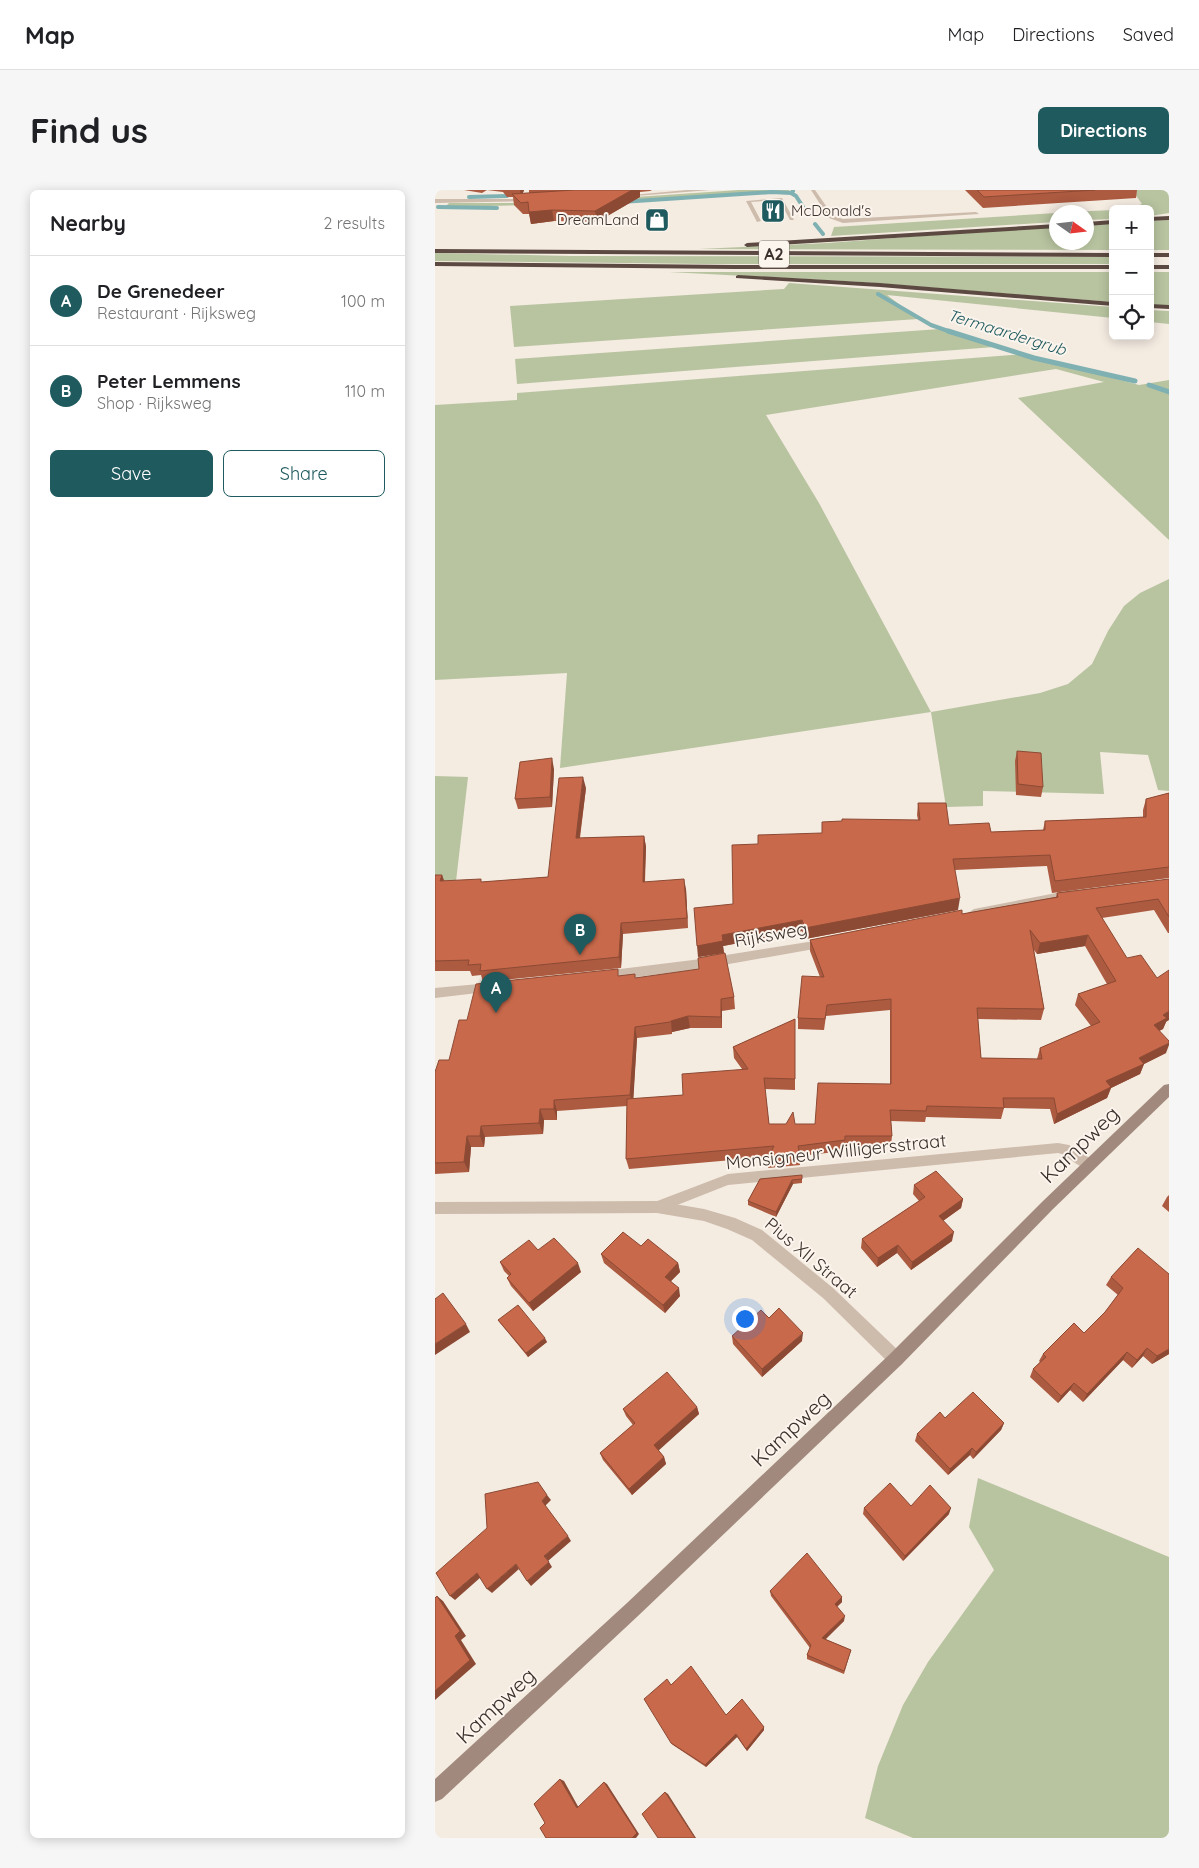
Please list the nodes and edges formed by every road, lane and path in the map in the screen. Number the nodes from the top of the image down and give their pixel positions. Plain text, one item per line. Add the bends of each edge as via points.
1 (708, 190) edge
2 (813, 190) edge
3 (453, 194) dead end
4 (612, 197) edge
5 (541, 200) edge
6 (437, 201) edge
7 (977, 214) dead end
8 (1169, 218) edge
9 (793, 219) dead end
10 (1154, 219) edge
11 (759, 221) dead end
12 (1109, 222) edge
13 (1094, 223) edge
14 (1049, 226) edge
15 (737, 245) dead end
16 (719, 246) dead end
17 (435, 251) edge
18 (538, 252) junction
19 (1169, 254) edge
20 (1109, 255) edge
21 (1154, 255) edge
22 (435, 264) edge
23 (525, 265) junction
24 (1109, 267) edge
25 (1154, 267) edge
26 (1169, 267) edge
27 (682, 275) dead end
28 (731, 277) dead end
29 (1109, 304) edge
30 (1154, 306) edge
31 (1169, 307) edge
32 (1080, 894) edge
33 (966, 914) edge
34 (836, 941) edge
35 (597, 976) edge
36 (501, 987) edge
37 (435, 993) edge
38 (1169, 1089) edge
39 (1090, 1165) junction
40 (657, 1207) junction
41 (435, 1208) edge
42 (896, 1359) junction
43 (435, 1792) edge

1 - 4 street
2 - 7 street via 831,217 843,221
3 - 6 street
5 - 6 street
8 - 10 highway
9 - 11 lane via 780,199 748,202
12 - 13 highway
14 - 15 highway, A2
16 - 18 highway, A2
17 - 18 highway, A2
18 - 20 highway, A2
19 - 21 highway
22 - 23 highway, A2
23 - 24 highway, A2
23 - 27 highway, A2
25 - 26 highway
28 - 29 highway, A2 via 881,285
30 - 31 highway
32 - 33 street
34 - 35 street, Rijksweg via 701,964
36 - 37 street
38 - 39 main road, Kampweg
39 - 40 lane, Monsigneur Willigersstraat via 1058,1148 738,1179
39 - 42 main road, Kampweg
40 - 41 street, Monsigneur Willigersstraat
40 - 42 street, Pius XII Straat via 704,1215 757,1235 828,1294
42 - 43 main road, Kampweg

